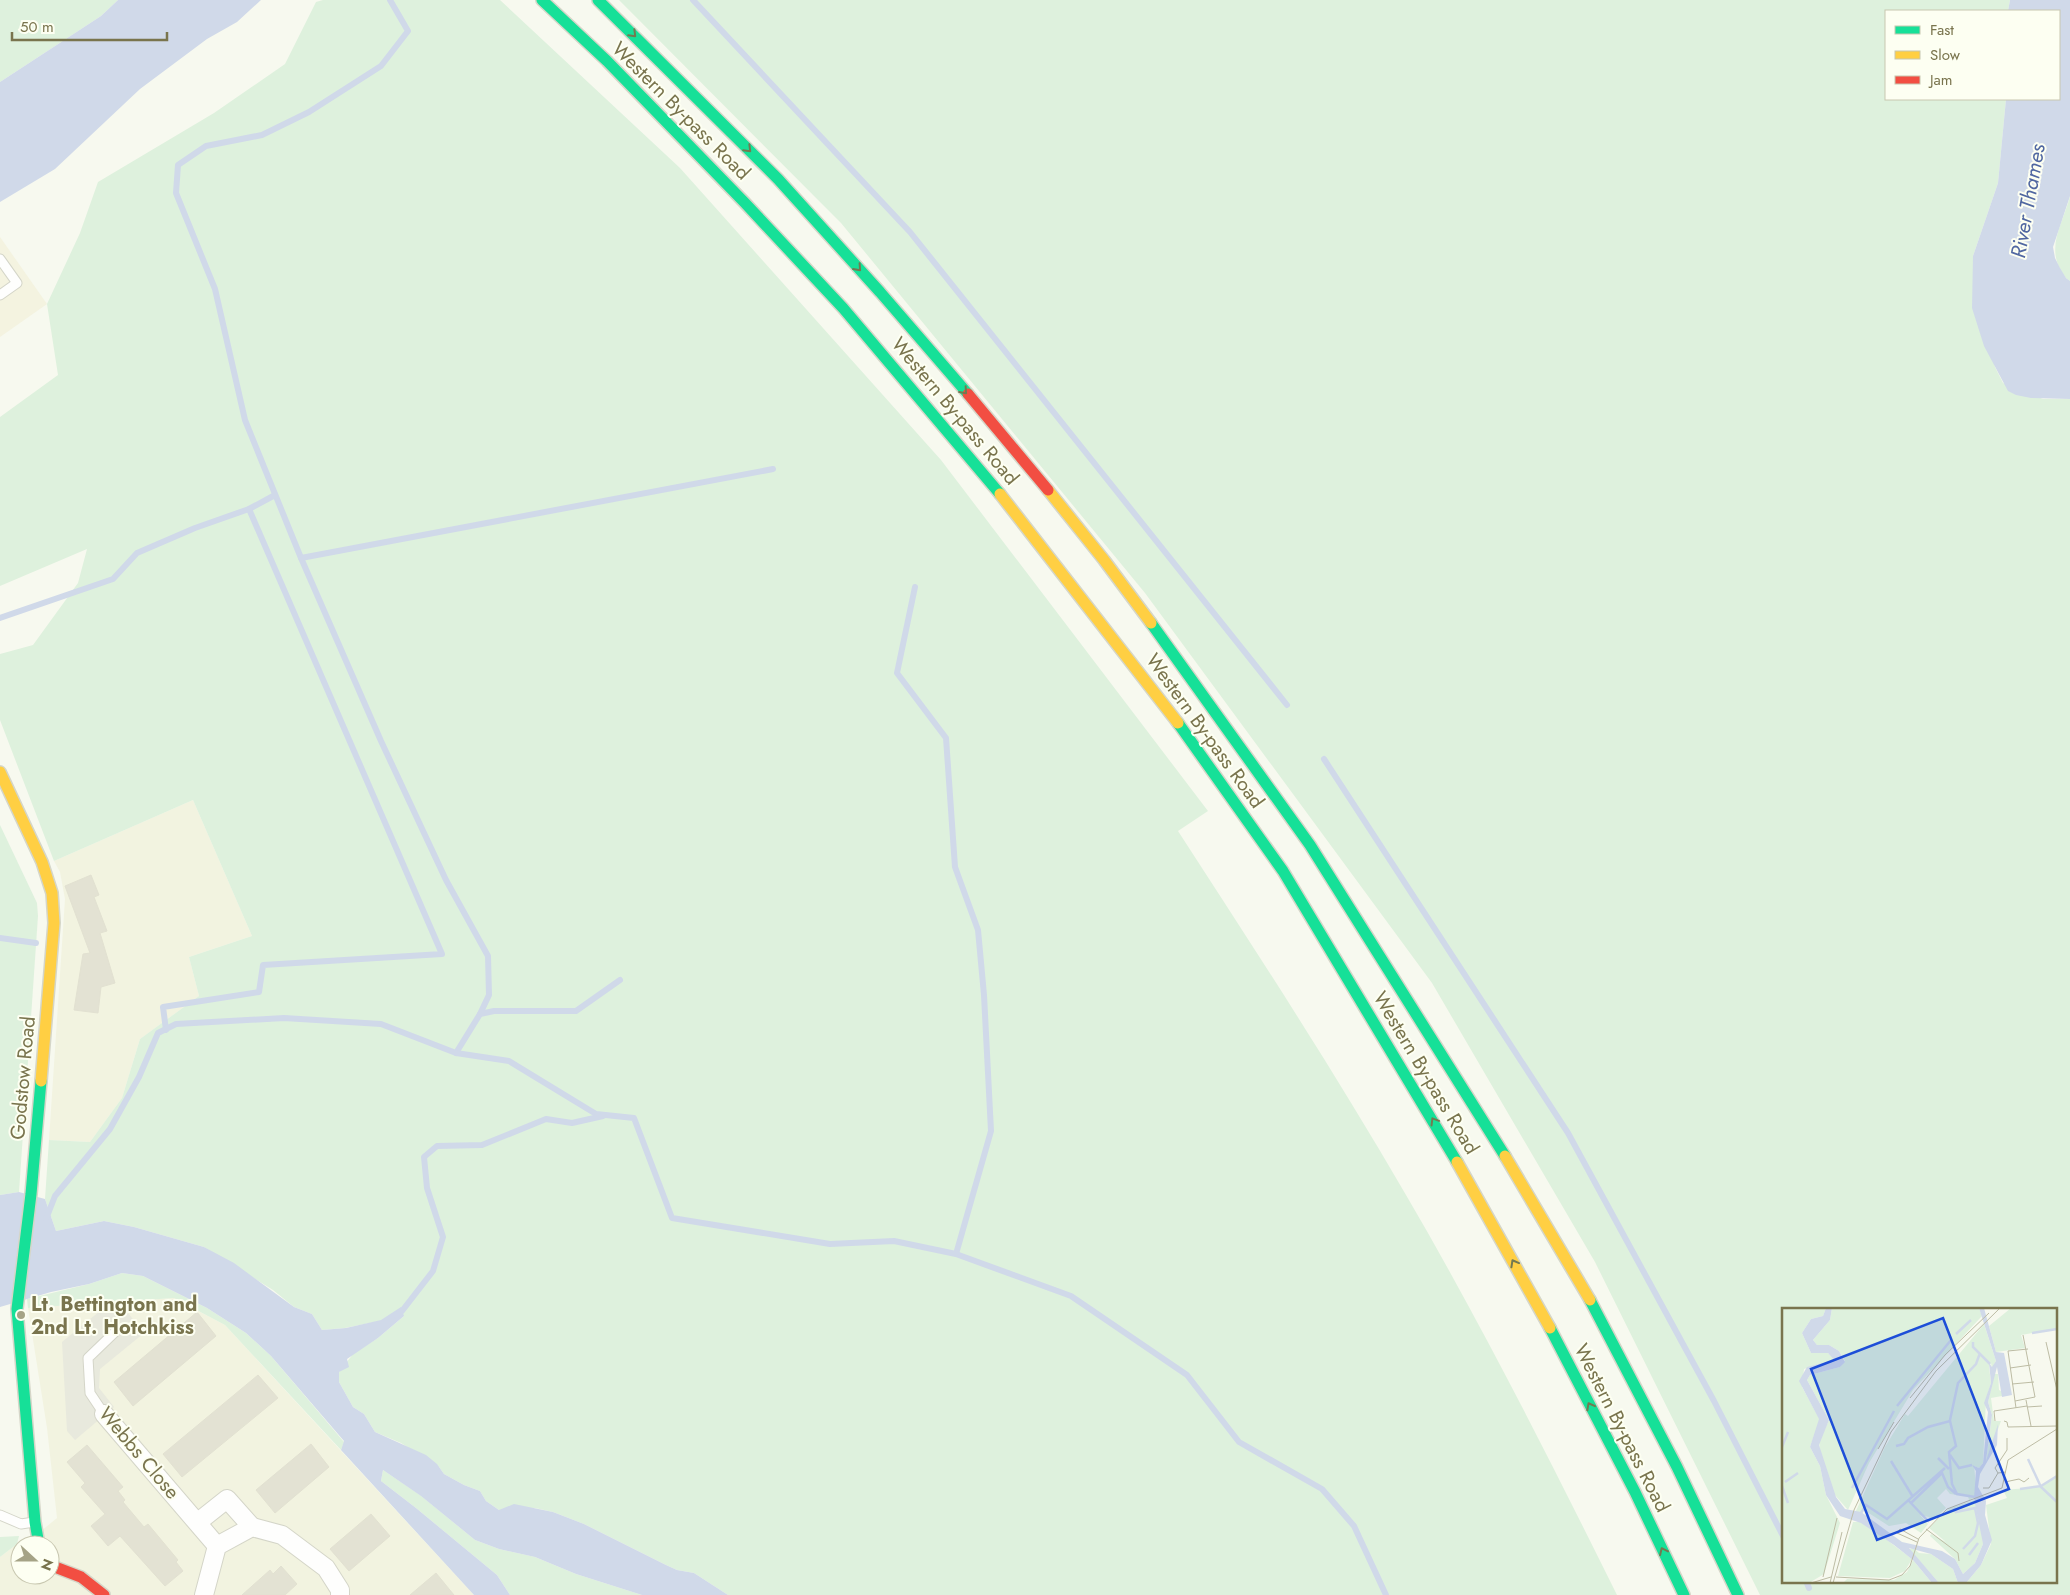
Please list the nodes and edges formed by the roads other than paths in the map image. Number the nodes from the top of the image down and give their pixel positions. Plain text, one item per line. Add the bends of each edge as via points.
1 (542, 0) edge
2 (598, 0) edge
3 (0, 259) edge
4 (0, 295) edge
5 (0, 772) edge
6 (116, 1332) dead end
7 (104, 1414) joint
8 (0, 1515) edge
9 (34, 1522) junction
10 (198, 1522) junction
11 (252, 1527) junction
12 (37, 1535) edge
13 (217, 1546) junction
14 (60, 1569) edge
15 (91, 1584) junction
16 (85, 1595) edge
17 (104, 1595) edge
18 (204, 1595) edge
19 (340, 1595) edge
20 (1684, 1595) edge
21 (1738, 1595) edge

20 -> 1 main road, Western By-pass Road via 1636,1492 1541,1311 1439,1130 1283,871 1175,719 1006,501 843,308 746,203
2 -> 21 main road, Western By-pass Road via 778,179 880,292 1026,462 1202,692 1310,844 1581,1282 1677,1467
3 - 4 lane via 17,283
5 - 9 main road, Godstow Road via 42,862 52,893 53,941 31,1194 17,1309
6 - 7 lane, Webbs Close via 88,1358 90,1393
7 - 10 street, Webbs Close
8 - 9 lane via 21,1524
9 - 12 main road, Godstow Road
10 - 11 street via 227,1499
10 - 13 street, Webbs Close
11 - 13 street
11 - 19 street via 282,1535 326,1568
13 - 18 street
14 - 15 main road
15 - 16 lane
15 - 17 main road

